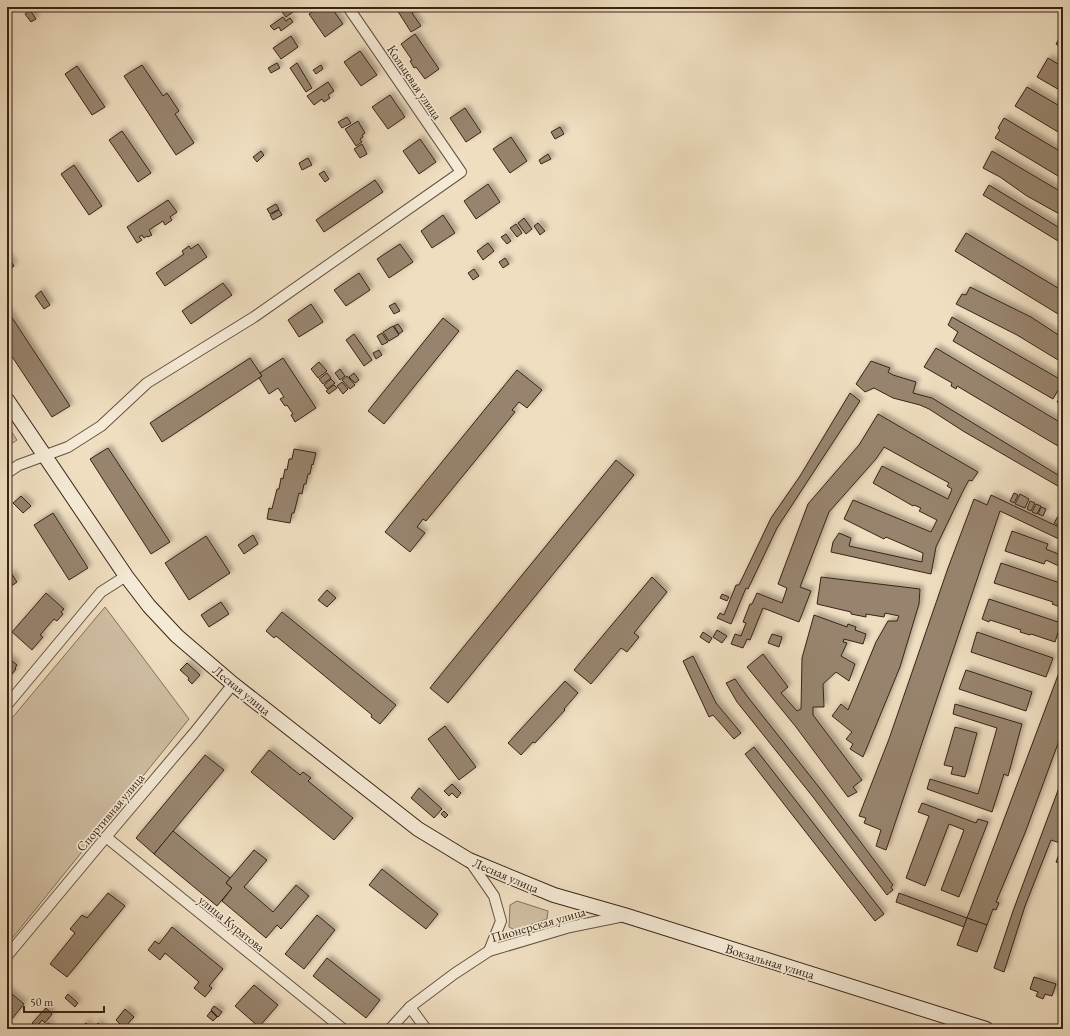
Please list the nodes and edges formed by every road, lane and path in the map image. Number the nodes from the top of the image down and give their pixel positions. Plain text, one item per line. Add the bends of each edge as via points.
1 (348, 7) edge
2 (7, 400) edge
3 (45, 456) junction
4 (7, 473) edge
5 (126, 576) junction
6 (233, 684) junction
7 (7, 705) edge
8 (106, 837) junction
9 (469, 860) junction
10 (554, 895) joint
11 (624, 915) junction
12 (489, 951) junction
13 (7, 956) edge
14 (410, 1007) junction
15 (343, 1029) edge
16 (390, 1029) edge
17 (426, 1029) edge
18 (986, 1029) edge

1 - 3 street, Кольцевая улица via 461,172 254,317 147,383 101,426 68,447
2 - 3 main road, Лесная улица
3 - 4 street via 19,465
3 - 5 main road, Лесная улица
5 - 6 main road, Лесная улица via 149,606 178,636
5 - 7 street via 101,592
6 - 8 street, Спортивная улица
6 - 9 main road, Лесная улица via 418,829
8 - 13 street, Спортивная улица
8 - 15 street, улица Куратова
9 - 10 main road, Лесная улица
9 - 12 street via 494,896 501,921
10 - 11 main road, Вокзальная улица
11 - 12 street, Пионерская улица via 570,927
11 - 18 main road, Вокзальная улица
12 - 14 street, Пионерская улица
14 - 16 street, Пионерская улица
14 - 17 street

